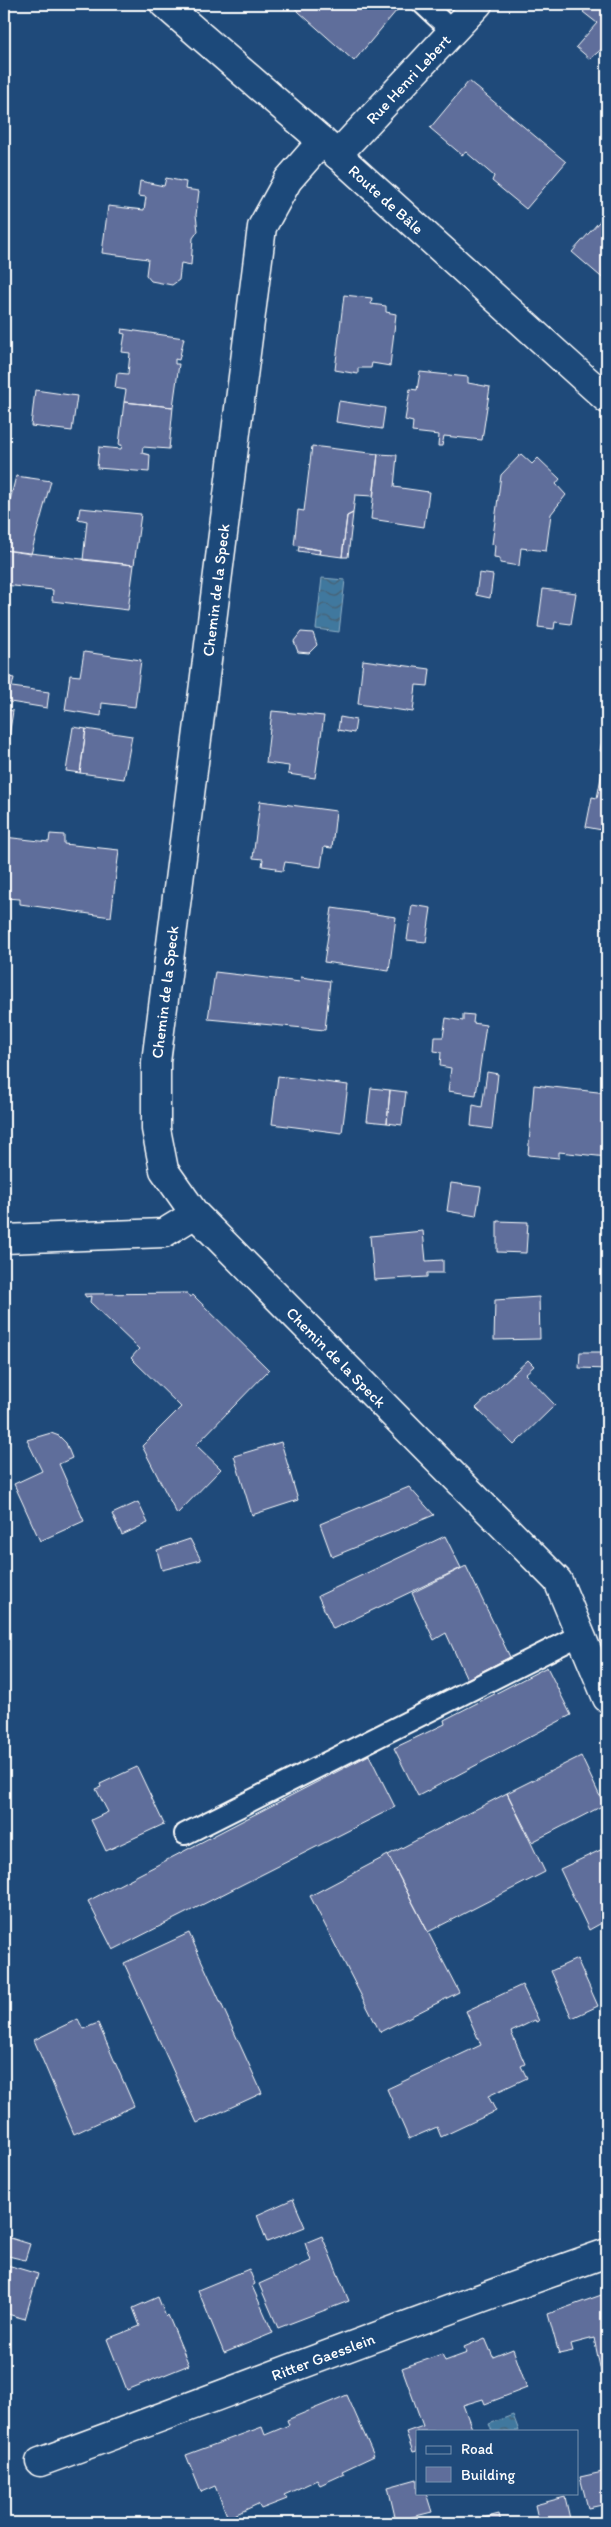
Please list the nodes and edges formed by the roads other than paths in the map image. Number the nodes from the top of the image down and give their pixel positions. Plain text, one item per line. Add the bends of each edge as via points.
1 (164, 4) edge
2 (423, 4) edge
3 (478, 4) edge
4 (452, 31) junction
5 (330, 148) junction
6 (607, 399) edge
7 (195, 1214) junction
8 (4, 1239) edge
9 (582, 1634) junction
10 (607, 1698) edge
11 (185, 1834) dead end
12 (607, 2253) edge
13 (40, 2462) dead end

1 - 5 street, Route de Bâle
2 - 4 lane
3 - 4 street, Rue Henri Lebert
4 - 5 street, Rue Henri Lebert
5 - 6 street, Route de Bâle
5 - 7 street, Chemin de la Speck via 288,180 262,227 156,1062 156,1129 164,1170
7 - 8 street via 164,1233
7 - 9 street, Chemin de la Speck via 558,1581
9 - 10 street, Chemin de la Speck
9 - 11 lane
12 - 13 street, Ritter Gaesslein via 455,2306

